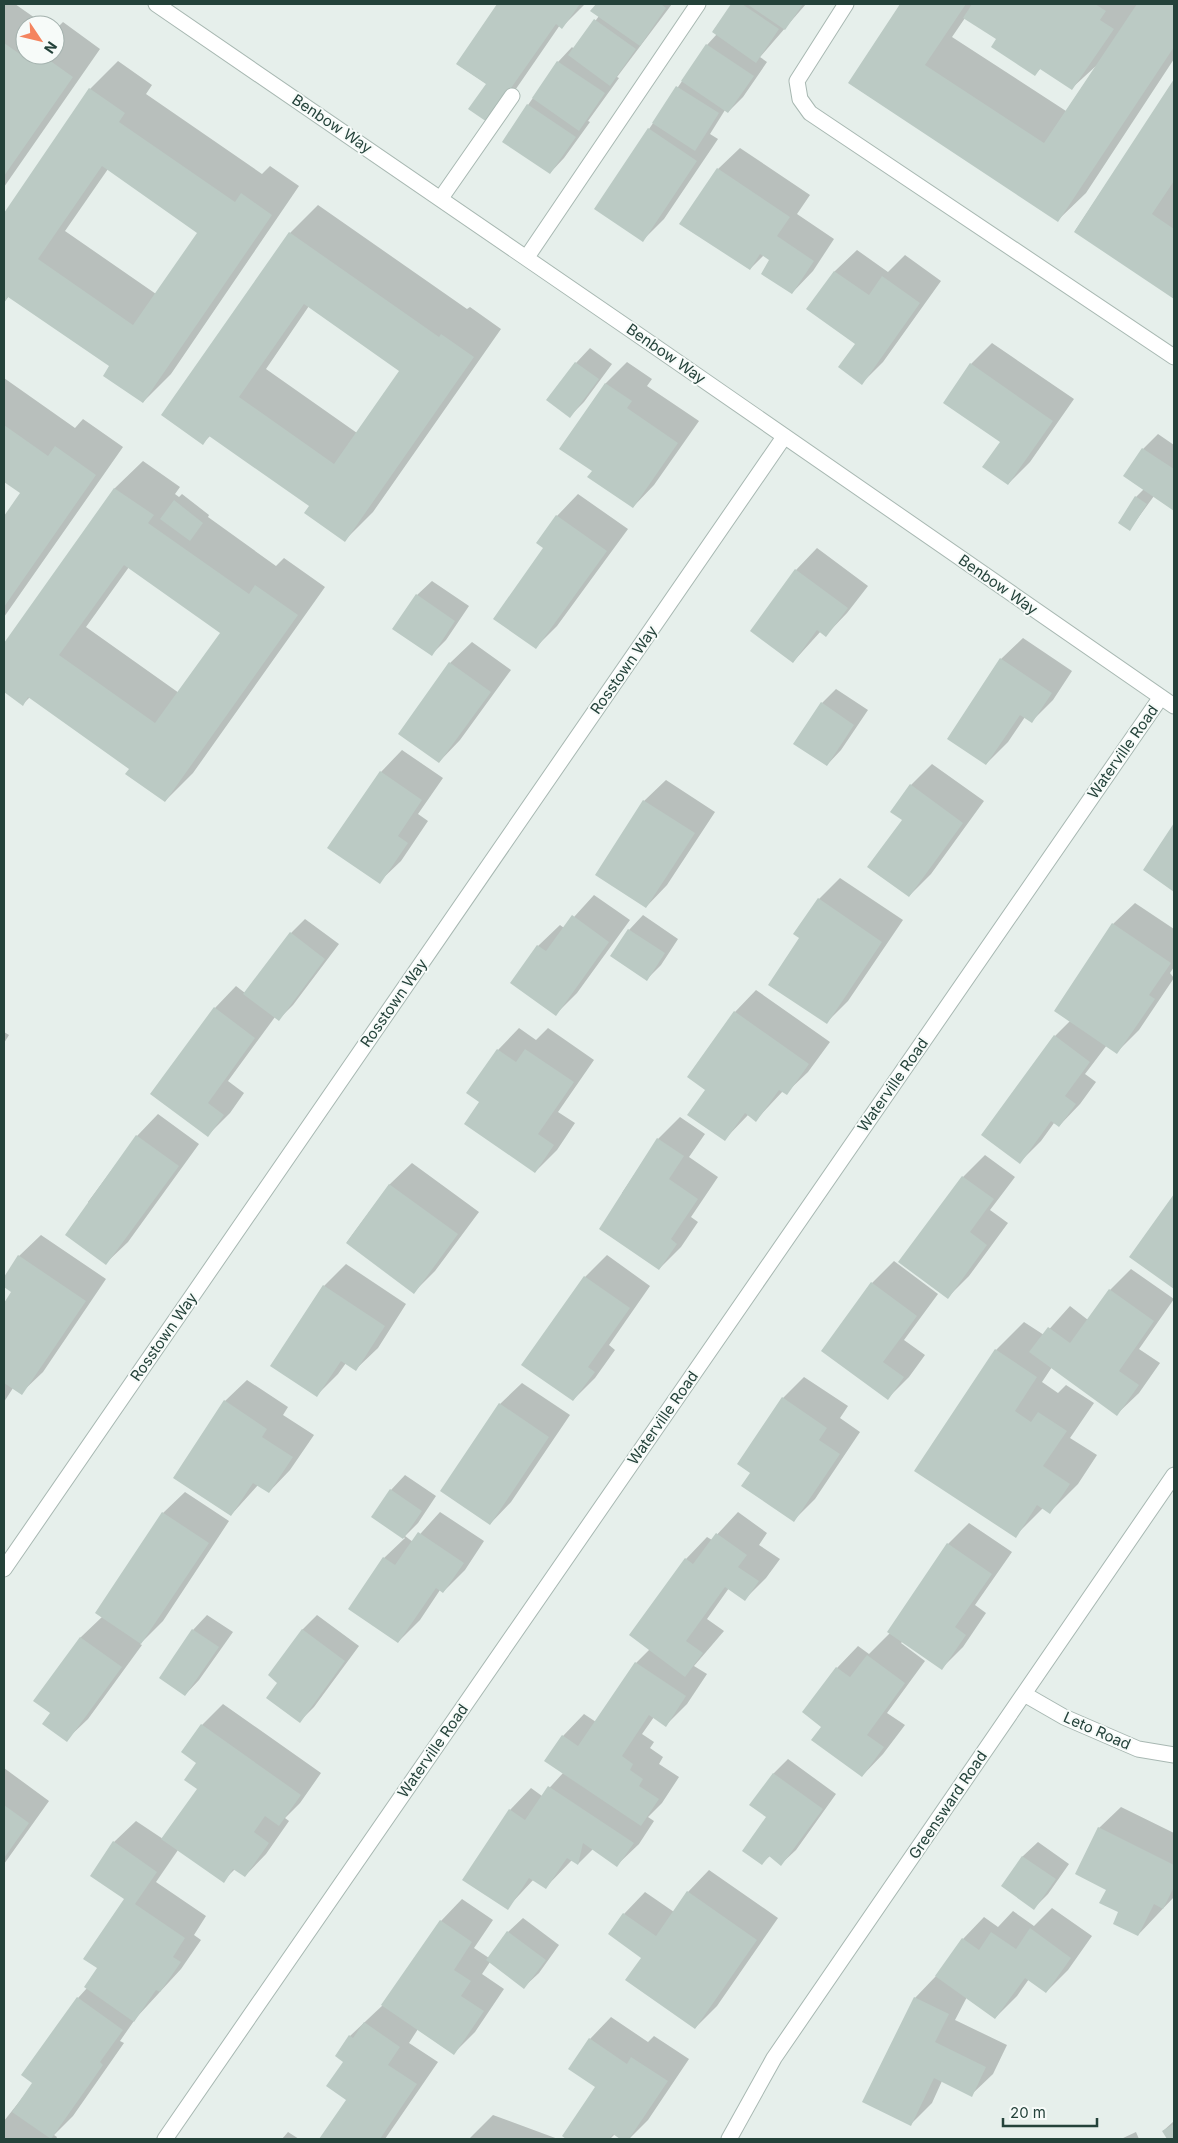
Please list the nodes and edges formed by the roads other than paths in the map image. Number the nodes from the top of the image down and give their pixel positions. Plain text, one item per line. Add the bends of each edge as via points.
1 (156, 4) edge
2 (698, 4) edge
3 (846, 4) edge
4 (512, 96) dead end
5 (441, 198) junction
6 (527, 257) junction
7 (1174, 357) edge
8 (784, 437) junction
9 (1161, 697) junction
10 (1174, 706) edge
11 (1174, 1476) edge
12 (4, 1569) edge
13 (1024, 1694) junction
14 (1174, 1755) edge
15 (165, 2139) edge
16 (729, 2139) edge

1 - 5 street, Benbow Way
2 - 6 street
3 - 7 street via 797,81 800,99 810,113
4 - 5 street
5 - 6 street, Benbow Way
6 - 8 street, Benbow Way
8 - 9 street, Benbow Way
8 - 12 street, Rosstown Way
9 - 10 street, Benbow Way
9 - 15 street, Waterville Road
11 - 13 street, Greensward Road
13 - 14 street, Leto Road via 1064,1717 1138,1749
13 - 16 street, Greensward Road via 774,2058

